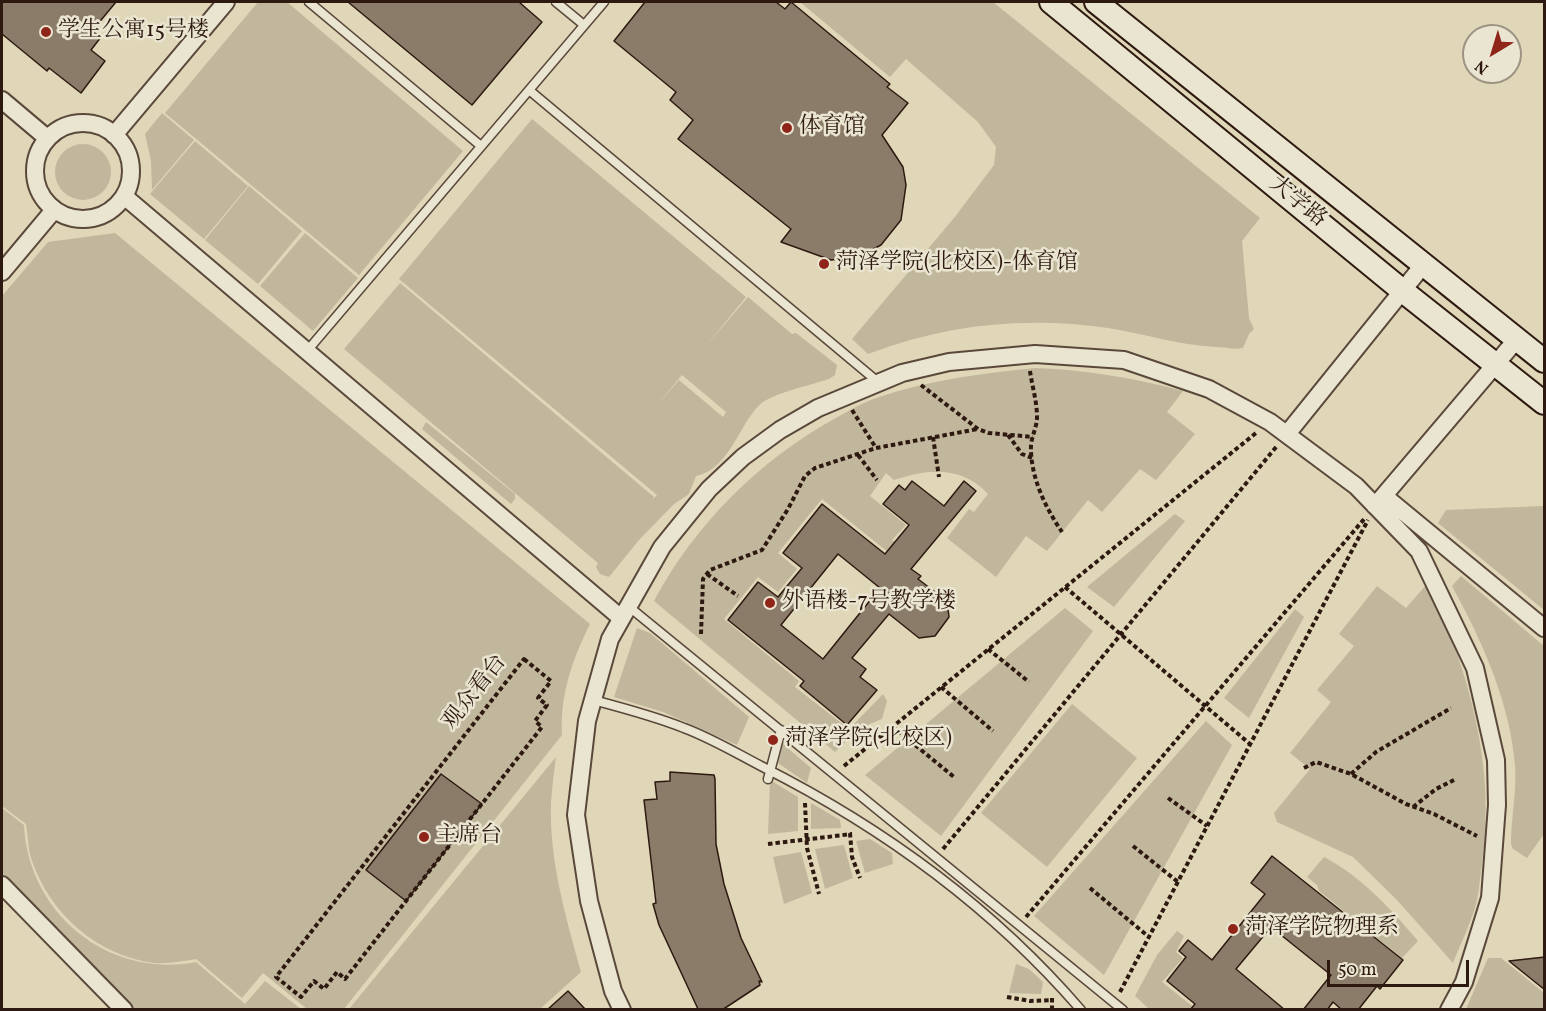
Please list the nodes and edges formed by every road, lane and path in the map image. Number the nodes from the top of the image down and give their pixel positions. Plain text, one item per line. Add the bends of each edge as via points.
1 (226, 2) edge
2 (309, 2) edge
3 (556, 2) edge
4 (604, 2) edge
5 (1051, 2) edge
6 (1096, 2) edge
7 (584, 25) junction
8 (529, 90) junction
9 (2, 100) edge
10 (114, 135) junction
11 (47, 138) junction
12 (481, 146) junction
13 (124, 196) junction
14 (54, 210) junction
15 (1424, 264) junction
16 (2, 273) edge
17 (1404, 292) junction
18 (1517, 339) junction
19 (307, 351) junction
20 (1028, 355) junction
21 (1545, 361) edge
22 (1496, 363) junction
23 (906, 372) junction
24 (878, 382) junction
25 (844, 396) junction
26 (1545, 403) edge
27 (1270, 422) junction
28 (978, 429) junction
29 (1287, 434) junction
30 (1008, 435) junction
31 (933, 437) junction
32 (1033, 437) junction
33 (876, 448) junction
34 (858, 455) junction
35 (1032, 458) junction
36 (939, 477) dead end
37 (877, 480) dead end
38 (1380, 501) junction
39 (1062, 532) dead end
40 (707, 574) junction
41 (1065, 587) junction
42 (738, 596) dead end
43 (624, 612) junction
44 (1545, 628) edge
45 (701, 634) dead end
46 (1120, 634) junction
47 (988, 649) junction
48 (1029, 682) dead end
49 (941, 687) junction
50 (593, 700) junction
51 (1205, 706) junction
52 (1451, 708) dead end
53 (892, 726) junction
54 (781, 730) junction
55 (993, 730) dead end
56 (1250, 744) junction
57 (1304, 768) dead end
58 (834, 774) junction
59 (1351, 774) junction
60 (769, 775) junction
61 (954, 777) dead end
62 (1454, 780) dead end
63 (808, 790) junction
64 (1168, 798) dead end
65 (1413, 807) junction
66 (858, 819) junction
67 (1207, 826) junction
68 (877, 831) junction
69 (850, 834) junction
70 (806, 840) junction
71 (768, 844) dead end
72 (1494, 844) junction
73 (1133, 846) dead end
74 (936, 857) junction
75 (860, 878) dead end
76 (1178, 882) junction
77 (2, 885) edge
78 (1090, 888) dead end
79 (819, 894) dead end
80 (1019, 925) junction
81 (1149, 937) junction
82 (279, 980) joint
83 (1007, 997) dead end
84 (1070, 997) junction
85 (1115, 1003) junction
86 (124, 1010) edge
87 (622, 1010) edge
88 (1081, 1010) edge
89 (1123, 1010) edge
90 (1449, 1010) edge

1 - 10 street
2 - 12 lane
3 - 7 lane
4 - 7 lane
5 - 17 main road, 大学路
6 - 15 main road, 大学路
7 - 8 lane
8 - 12 lane
8 - 24 lane
9 - 11 street
10 - 11 street via 84,122 64,126
10 - 13 street via 129,157 131,177
11 - 14 street via 36,159 36,183 42,198
12 - 19 lane
13 - 14 street via 111,211 93,219 72,219
13 - 19 street
14 - 16 street
15 - 17 street
15 - 18 main road, 大学路
17 - 22 main road, 大学路
17 - 29 street
18 - 21 main road, 大学路
18 - 22 street
19 - 43 street
20 - 23 street via 949,362
20 - 27 street via 1124,360 1209,389
20 - 32 path via 1037,416
22 - 26 main road, 大学路
22 - 38 street
23 - 24 street
23 - 28 path
24 - 25 street
25 - 33 path
25 - 43 street via 780,430 709,489 662,547
27 - 29 street
27 - 41 path
28 - 30 path
28 - 31 path
29 - 38 street
29 - 46 path
30 - 32 path
30 - 35 path via 1022,454
31 - 33 path
31 - 36 path
32 - 35 path
33 - 34 path
34 - 37 path
34 - 40 path via 815,468 805,476 762,550
35 - 39 path via 1041,496
38 - 44 street
38 - 51 path
38 - 56 path
38 - 72 street via 1419,551 1475,668 1496,760
40 - 42 path
40 - 45 path via 703,579
41 - 46 path
41 - 47 path
43 - 50 street via 610,639
43 - 54 lane
46 - 51 path
46 - 74 path
47 - 48 path
47 - 49 path
49 - 53 path
49 - 55 path
50 - 60 lane via 685,728
50 - 87 street via 576,815 589,901 613,991
51 - 56 path
51 - 80 path
52 - 59 path via 1376,753
53 - 58 path
53 - 61 path
54 - 58 lane
54 - 60 lane
56 - 67 path
57 - 59 path via 1316,762
58 - 74 lane
59 - 65 path
60 - 63 lane
62 - 65 path
63 - 66 lane
63 - 70 path
64 - 67 path
65 - 72 path
66 - 68 lane
66 - 69 path
67 - 76 path
68 - 69 path
68 - 84 lane via 989,917
69 - 70 path
69 - 75 path via 852,857
70 - 71 path
70 - 79 path
72 - 90 street via 1490,898 1464,982
73 - 76 path
74 - 80 lane
76 - 81 path
77 - 86 street
78 - 81 path
80 - 85 lane
81 - 85 path
82 - 82 path, 观众看台 via 302,997 314,981 324,989 337,972 345,979 542,727 535,721 547,705 538,698 551,681 524,659 276,977
83 - 84 path via 1030,1001
84 - 88 lane
85 - 89 lane

